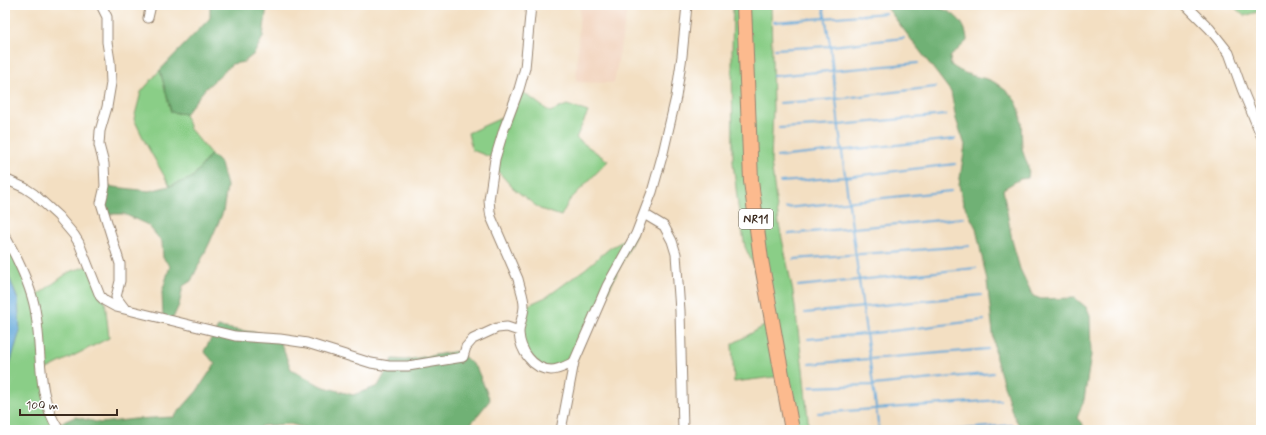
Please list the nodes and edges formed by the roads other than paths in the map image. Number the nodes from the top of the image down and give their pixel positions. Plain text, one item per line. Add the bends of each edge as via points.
1 (102, 5) edge
2 (151, 5) edge
3 (531, 5) edge
4 (687, 5) edge
5 (744, 5) edge
6 (1186, 5) edge
7 (148, 18) dead end
8 (1261, 135) edge
9 (5, 179) edge
10 (644, 214) junction
11 (5, 236) edge
12 (126, 309) junction
13 (519, 331) junction
14 (574, 362) junction
15 (59, 430) edge
16 (562, 430) edge
17 (683, 430) edge
18 (792, 430) edge

1 - 12 street via 107,16 111,83 100,131 99,145 104,164 105,186 101,203 120,264 120,281 116,297
2 - 7 street
3 - 13 street via 525,68 504,129 489,200 491,217 521,289 524,308
4 - 10 street via 676,97 663,153
5 - 18 highway, NR11 via 751,181 761,260
6 - 8 street via 1229,53
9 - 12 street via 25,188 58,216 79,243 100,296 116,307
10 - 14 street via 636,234 604,292
10 - 17 street via 664,226 676,254
11 - 15 street via 16,255 35,308 44,389 49,412
12 - 13 street via 235,336 307,343 371,363 396,366 463,357 466,347 473,339 498,328 507,327
13 - 14 street via 524,352 534,363 550,370
14 - 16 street

